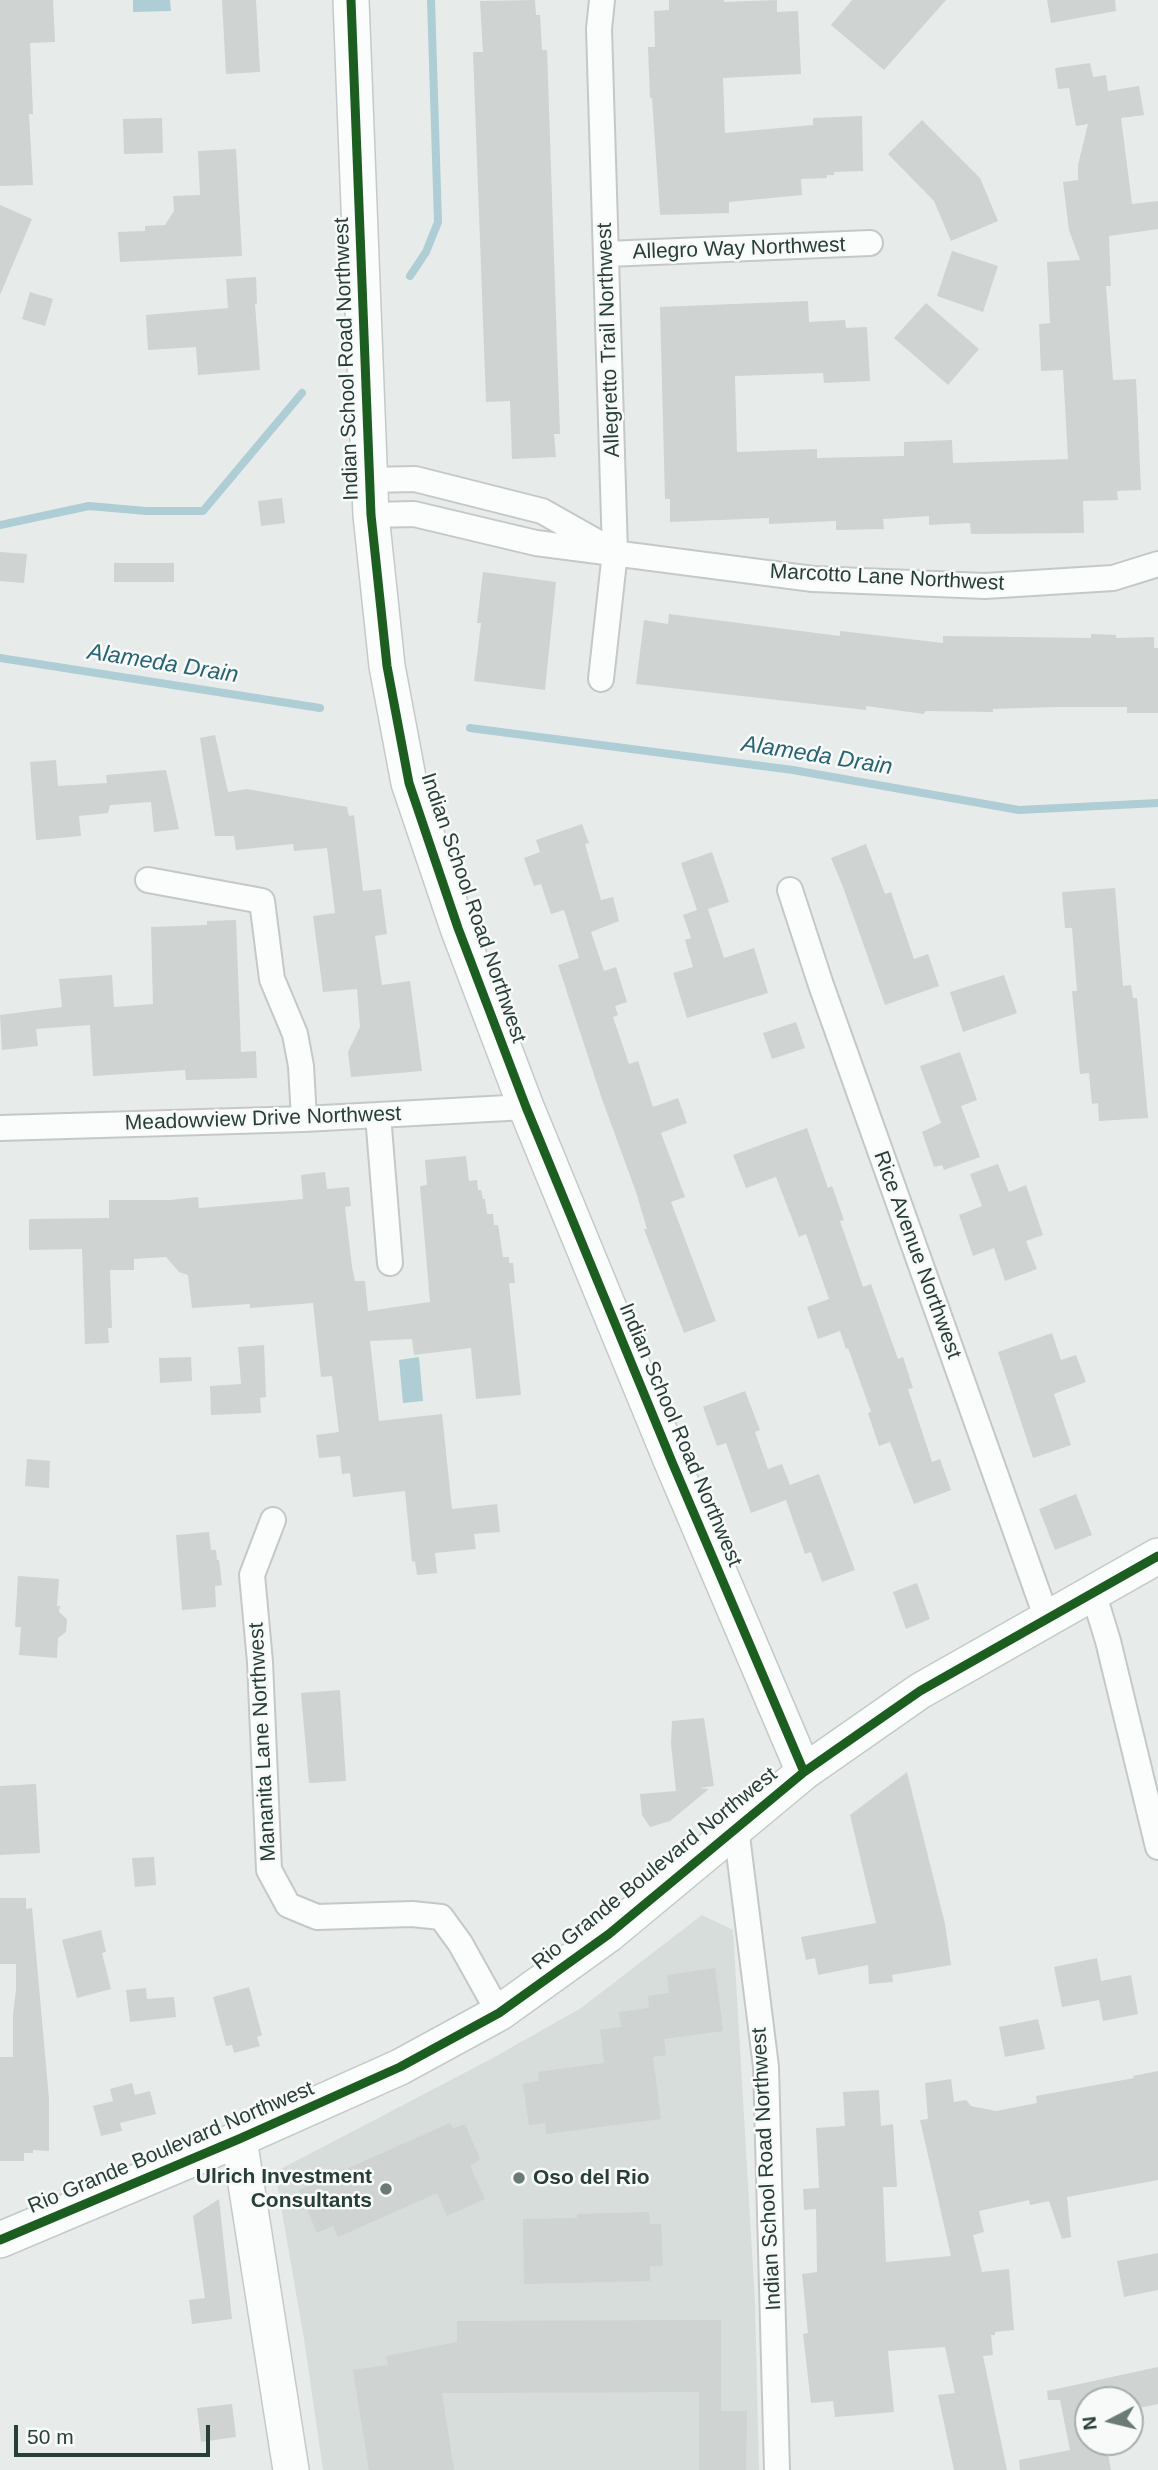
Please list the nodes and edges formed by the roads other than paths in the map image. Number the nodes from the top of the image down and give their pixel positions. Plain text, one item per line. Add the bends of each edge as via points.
1 (351, 0) edge
2 (602, 0) edge
3 (870, 243) dead end
4 (607, 254) junction
5 (369, 480) junction
6 (371, 515) junction
7 (615, 552) junction
8 (1158, 564) edge
9 (601, 679) dead end
10 (148, 880) dead end
11 (790, 890) dead end
12 (526, 1107) junction
13 (378, 1115) junction
14 (304, 1119) junction
15 (0, 1128) edge
16 (390, 1264) dead end
17 (273, 1520) dead end
18 (1158, 1556) edge
19 (1093, 1592) junction
20 (1047, 1619) junction
21 (804, 1772) junction
22 (736, 1828) junction
23 (1158, 1847) edge
24 (499, 2013) junction
25 (239, 2139) junction
26 (0, 2240) edge
27 (292, 2470) edge
28 (777, 2470) edge

1 - 5 main road, Indian School Road Northwest
2 - 4 street, Allegretto Trail Northwest via 599,29
3 - 4 street, Allegro Way Northwest
4 - 7 street, Allegretto Trail Northwest
5 - 6 main road, Indian School Road Northwest
5 - 7 street, Marcotto Lane Northwest via 415,479 542,511
6 - 7 street, Marcotto Lane Northwest via 414,514 536,543
6 - 12 main road, Indian School Road Northwest via 387,666 409,783
7 - 8 street, Marcotto Lane Northwest via 813,579 985,586 1113,578
7 - 9 street, Allegretto Trail Northwest
10 - 14 street via 262,901 272,979 295,1034
11 - 20 street, Rice Avenue Northwest
12 - 13 street, Meadowview Drive Northwest
12 - 21 main road, Indian School Road Northwest
13 - 14 street, Meadowview Drive Northwest
13 - 16 street
14 - 15 street, Meadowview Drive Northwest
17 - 24 street, Mananita Lane Northwest via 253,1575 269,1870 288,1905 317,1917 441,1917
18 - 19 main road, Rio Grande Boulevard Northwest
19 - 20 main road, Rio Grande Boulevard Northwest
19 - 23 street
20 - 21 main road, Rio Grande Boulevard Northwest via 920,1690
21 - 22 main road, Rio Grande Boulevard Northwest
22 - 24 main road, Rio Grande Boulevard Northwest via 609,1934
22 - 28 street, Indian School Road Northwest via 766,2067
24 - 25 main road, Rio Grande Boulevard Northwest via 400,2067
25 - 26 main road, Rio Grande Boulevard Northwest
25 - 27 main road

